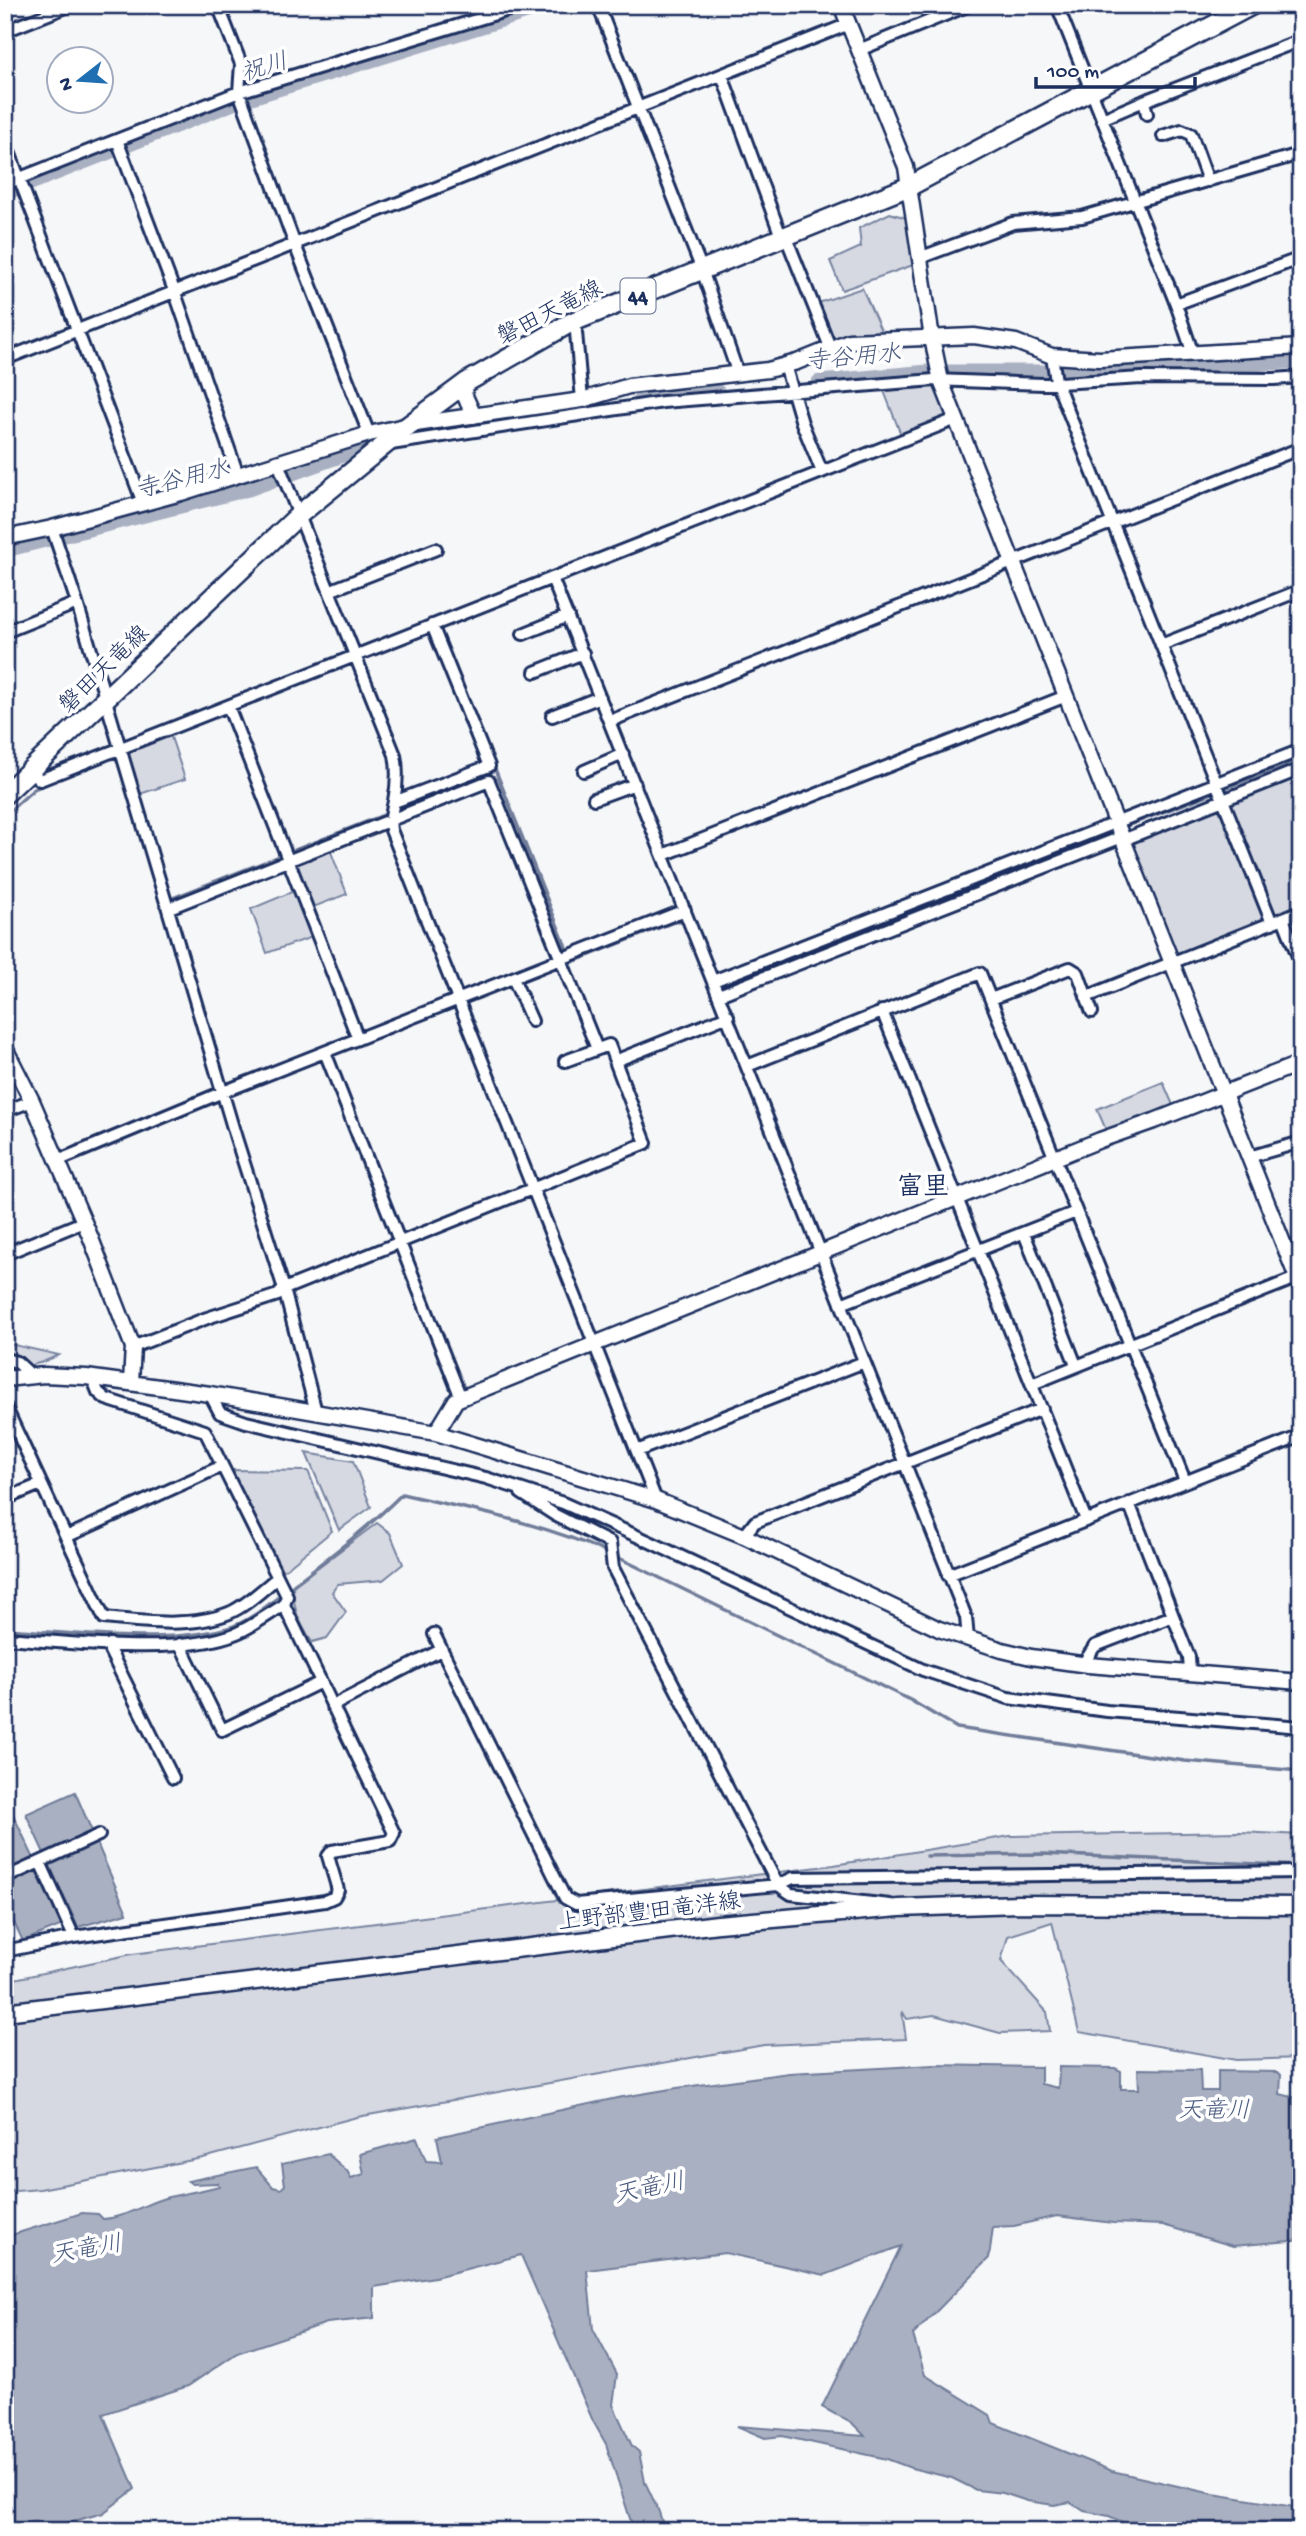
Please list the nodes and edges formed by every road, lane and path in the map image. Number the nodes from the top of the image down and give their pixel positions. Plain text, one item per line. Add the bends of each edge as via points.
1 (71, 5) edge
2 (218, 5) edge
3 (525, 5) edge
4 (598, 5) edge
5 (842, 5) edge
6 (969, 5) edge
7 (1057, 5) edge
8 (1252, 5) edge
9 (849, 24) junction
10 (5, 31) edge
11 (1301, 40) edge
12 (859, 50) junction
13 (722, 75) junction
14 (239, 92) junction
15 (1091, 92) junction
16 (1144, 101) junction
17 (638, 109) junction
18 (1147, 114) dead end
19 (1102, 119) junction
20 (1163, 136) dead end
21 (117, 140) junction
22 (5, 141) edge
23 (1301, 151) edge
24 (20, 178) junction
25 (1208, 181) junction
26 (5, 184) edge
27 (910, 186) junction
28 (1134, 202) junction
29 (784, 238) junction
30 (295, 245) junction
31 (922, 257) junction
32 (1301, 258) edge
33 (702, 270) junction
34 (175, 293) junction
35 (1176, 304) junction
36 (575, 321) junction
37 (78, 331) junction
38 (932, 338) junction
39 (830, 347) junction
40 (1301, 347) edge
41 (1193, 354) junction
42 (5, 359) edge
43 (785, 365) junction
44 (1054, 371) junction
45 (738, 374) junction
46 (1301, 377) edge
47 (941, 381) junction
48 (467, 382) junction
49 (793, 393) junction
50 (582, 400) junction
51 (474, 416) junction
52 (956, 419) junction
53 (409, 425) junction
54 (369, 433) junction
55 (386, 444) junction
56 (1301, 448) edge
57 (278, 463) junction
58 (822, 472) junction
59 (238, 475) junction
60 (142, 503) junction
61 (300, 514) junction
62 (1112, 522) junction
63 (52, 528) junction
64 (5, 538) edge
65 (436, 549) dead end
66 (1013, 561) junction
67 (552, 578) junction
68 (1301, 590) edge
69 (330, 591) junction
70 (78, 603) junction
71 (568, 616) junction
72 (432, 625) junction
73 (5, 632) edge
74 (523, 634) dead end
75 (1161, 645) junction
76 (583, 653) junction
77 (355, 657) junction
78 (536, 672) dead end
79 (1066, 696) junction
80 (600, 697) junction
81 (105, 699) junction
82 (228, 706) junction
83 (552, 716) dead end
84 (610, 721) junction
85 (119, 749) junction
86 (1301, 750) edge
87 (623, 754) junction
88 (1301, 769) edge
89 (30, 770) junction
90 (583, 771) dead end
91 (635, 784) junction
92 (1220, 791) junction
93 (5, 794) edge
94 (594, 799) dead end
95 (394, 802) junction
96 (390, 820) junction
97 (1116, 822) junction
98 (1122, 839) junction
99 (663, 855) junction
100 (288, 860) junction
101 (169, 908) junction
102 (685, 910) junction
103 (1301, 911) edge
104 (1278, 920) junction
105 (562, 959) junction
106 (1172, 962) junction
107 (1301, 964) edge
108 (513, 978) junction
109 (713, 981) junction
110 (719, 995) junction
111 (1086, 997) junction
112 (990, 999) junction
113 (457, 1001) junction
114 (883, 1011) junction
115 (1092, 1012) dead end
116 (728, 1016) junction
117 (532, 1021) dead end
118 (358, 1039) junction
119 (5, 1048) edge
120 (597, 1049) junction
121 (325, 1052) junction
122 (565, 1061) dead end
123 (615, 1061) junction
124 (1301, 1063) edge
125 (747, 1066) junction
126 (223, 1092) junction
127 (1224, 1093) junction
128 (32, 1101) junction
129 (5, 1111) edge
130 (1301, 1142) edge
131 (1249, 1157) junction
132 (1055, 1160) junction
133 (57, 1161) junction
134 (531, 1189) junction
135 (958, 1198) junction
136 (1076, 1212) junction
137 (83, 1222) junction
138 (1024, 1233) junction
139 (401, 1242) junction
140 (979, 1251) junction
141 (821, 1252) junction
142 (5, 1254) edge
143 (1299, 1281) edge
144 (284, 1289) junction
145 (841, 1304) junction
146 (595, 1342) junction
147 (1129, 1344) junction
148 (133, 1347) junction
149 (5, 1359) edge
150 (864, 1362) junction
151 (1076, 1366) junction
152 (31, 1375) junction
153 (92, 1377) junction
154 (5, 1379) edge
155 (131, 1382) junction
156 (1032, 1384) junction
157 (210, 1394) junction
158 (461, 1398) junction
159 (5, 1406) edge
160 (1042, 1409) junction
161 (316, 1412) junction
162 (436, 1433) junction
163 (1301, 1436) edge
164 (637, 1451) junction
165 (904, 1463) junction
166 (222, 1466) junction
167 (1185, 1482) junction
168 (41, 1484) junction
169 (517, 1488) junction
170 (5, 1499) edge
171 (656, 1500) junction
172 (1129, 1503) junction
173 (1086, 1521) junction
174 (744, 1536) junction
175 (66, 1537) junction
176 (948, 1575) junction
177 (278, 1577) junction
178 (284, 1605) junction
179 (1173, 1616) junction
180 (433, 1634) dead end
181 (5, 1638) edge
182 (968, 1639) junction
183 (110, 1644) junction
184 (180, 1644) junction
185 (441, 1650) junction
186 (1083, 1664) junction
187 (1190, 1673) junction
188 (321, 1682) junction
189 (1301, 1682) edge
190 (332, 1706) junction
191 (1301, 1727) edge
192 (173, 1778) dead end
193 (99, 1835) dead end
194 (40, 1862) junction
195 (1301, 1872) edge
196 (5, 1878) edge
197 (778, 1885) junction
198 (1301, 1906) edge
199 (899, 1908) junction
200 (74, 1937) junction
201 (5, 1951) edge
202 (5, 2012) edge

1 - 10 street
2 - 14 street via 241,64
3 - 14 street
4 - 17 street
5 - 9 street
6 - 12 street
7 - 15 street
8 - 15 main road, 磐田天竜線 / 44
9 - 12 street
9 - 13 street
11 - 16 street
12 - 27 street
13 - 17 street
13 - 29 street
14 - 21 street
14 - 30 street
15 - 19 street
15 - 27 main road, 磐田天竜線 / 44
16 - 18 street
16 - 19 street
17 - 30 street
17 - 33 street
19 - 28 street
20 - 25 street via 1182,130 1191,134
21 - 24 street
21 - 34 street
22 - 24 street
23 - 25 street
24 - 26 street
24 - 37 street
25 - 28 street
27 - 29 main road, 磐田天竜線 / 44
27 - 31 street
28 - 31 street via 1082,217 1013,223
28 - 35 street
29 - 33 main road, 磐田天竜線 / 44
29 - 39 street
30 - 34 street
30 - 54 street
31 - 38 street
32 - 35 street
33 - 36 main road, 磐田天竜線 / 44
33 - 45 street
34 - 37 street
34 - 59 street
35 - 41 street
36 - 48 main road, 磐田天竜線 / 44
36 - 50 street
37 - 42 street
37 - 60 street
38 - 39 street via 849,341
38 - 44 street via 1004,340
38 - 47 street
39 - 43 street
40 - 41 street
41 - 44 street via 1100,359
43 - 45 street
43 - 49 street
44 - 46 street
44 - 47 street via 1043,384
44 - 62 street
45 - 50 street via 629,386
47 - 49 street
47 - 52 street
48 - 51 street via 464,394
48 - 53 main road, 磐田天竜線 / 44
49 - 55 street via 663,402
49 - 58 street
50 - 51 street
51 - 53 street
52 - 58 street
52 - 66 street
53 - 54 street
53 - 55 main road, 磐田天竜線 / 44
54 - 57 street
55 - 61 main road, 磐田天竜線 / 44
56 - 62 street
57 - 59 street
57 - 61 street
58 - 67 street
59 - 60 street
60 - 63 street
61 - 69 street
61 - 81 main road, 磐田天竜線 / 44
62 - 66 street
62 - 75 street
63 - 64 street
63 - 70 street
65 - 69 street
66 - 79 street
66 - 84 street
67 - 71 street
67 - 72 street
68 - 75 street
69 - 77 street
70 - 73 street
70 - 81 street
71 - 74 street
71 - 76 street
72 - 77 street
72 - 95 street via 489,766
75 - 92 street
76 - 78 street
76 - 80 street
77 - 82 street
77 - 95 street via 395,755
79 - 97 street
79 - 99 street
80 - 83 street
80 - 84 street
81 - 85 street
81 - 89 main road, 磐田天竜線 / 44
82 - 85 street
82 - 100 street
84 - 87 street
85 - 89 street via 40,780
85 - 101 street
86 - 92 street
87 - 90 street
87 - 91 street
88 - 92 street
89 - 93 main road, 磐田天竜線 / 44
91 - 94 street
91 - 99 street
92 - 97 street
92 - 98 street
92 - 104 street
95 - 96 street
96 - 100 street
96 - 105 street via 489,781
96 - 113 street
97 - 98 street
97 - 109 street
98 - 106 street
98 - 110 street
99 - 102 street
100 - 101 street
100 - 118 street
101 - 126 street
102 - 105 street
102 - 109 street
103 - 104 street
104 - 106 street
104 - 107 street
105 - 108 street
105 - 120 street
106 - 111 street
106 - 127 street
108 - 113 street
108 - 117 street
109 - 110 street
110 - 116 street
111 - 112 street via 1078,973 1070,968
111 - 115 street
112 - 114 street via 980,974
112 - 132 street
113 - 118 street
113 - 134 street
114 - 125 street
114 - 135 street
116 - 123 street
116 - 125 street
118 - 121 street
119 - 128 street
120 - 122 street
120 - 123 street via 609,1045
121 - 126 street
121 - 139 street
123 - 134 street via 646,1143
124 - 127 street
125 - 141 street
126 - 133 street
126 - 144 street
127 - 131 street
127 - 132 street
128 - 129 street
128 - 133 street
130 - 131 street
131 - 143 street
132 - 135 street
132 - 136 street
133 - 137 street
134 - 139 street
134 - 146 street
135 - 140 street
135 - 141 street
136 - 138 street
136 - 147 street
137 - 142 street
137 - 148 street
138 - 140 street
138 - 151 street
139 - 144 street
139 - 158 street
140 - 145 street
140 - 156 street
141 - 145 street
141 - 146 street
143 - 147 street
144 - 148 street
144 - 161 street
145 - 150 street
146 - 158 street
146 - 164 street
147 - 151 street
147 - 167 street
148 - 155 street
149 - 152 street
150 - 164 street
150 - 165 street
151 - 156 street
152 - 153 street
152 - 154 street
153 - 155 street
153 - 166 street via 97,1392 106,1399 205,1431
155 - 157 street
156 - 160 street
157 - 161 street
157 - 169 street via 220,1413 246,1422
158 - 162 street
159 - 168 street
160 - 165 street
160 - 173 street
161 - 162 street
162 - 171 street
163 - 167 street
164 - 171 street
165 - 174 street via 755,1522
165 - 176 street
166 - 175 street
166 - 177 street
167 - 172 street
168 - 170 street
168 - 175 street
169 - 191 street via 649,1541 923,1670 1008,1698
169 - 197 street via 555,1516 610,1543 613,1568
171 - 174 street
172 - 173 street
172 - 179 street
173 - 176 street
174 - 182 street
175 - 177 street via 104,1618 158,1623 210,1619 231,1613
176 - 182 street via 966,1617
177 - 178 street via 286,1596
178 - 184 street via 237,1633
178 - 188 street
179 - 186 street via 1095,1646
179 - 187 street via 1189,1657
180 - 185 street
181 - 183 street
182 - 186 street via 1031,1657
183 - 184 street
183 - 192 street
184 - 188 street via 222,1730
185 - 190 street
185 - 197 street via 565,1898 576,1904
186 - 187 street
187 - 189 street
188 - 190 street
190 - 200 street via 394,1833 390,1841 332,1851 328,1856 338,1891 334,1897
193 - 194 street
194 - 196 street
194 - 200 street
195 - 197 street via 806,1877
197 - 199 street via 791,1894
198 - 199 main road, 上野部豊田竜洋線
199 - 202 main road, 上野部豊田竜洋線 via 704,1926
200 - 201 street

